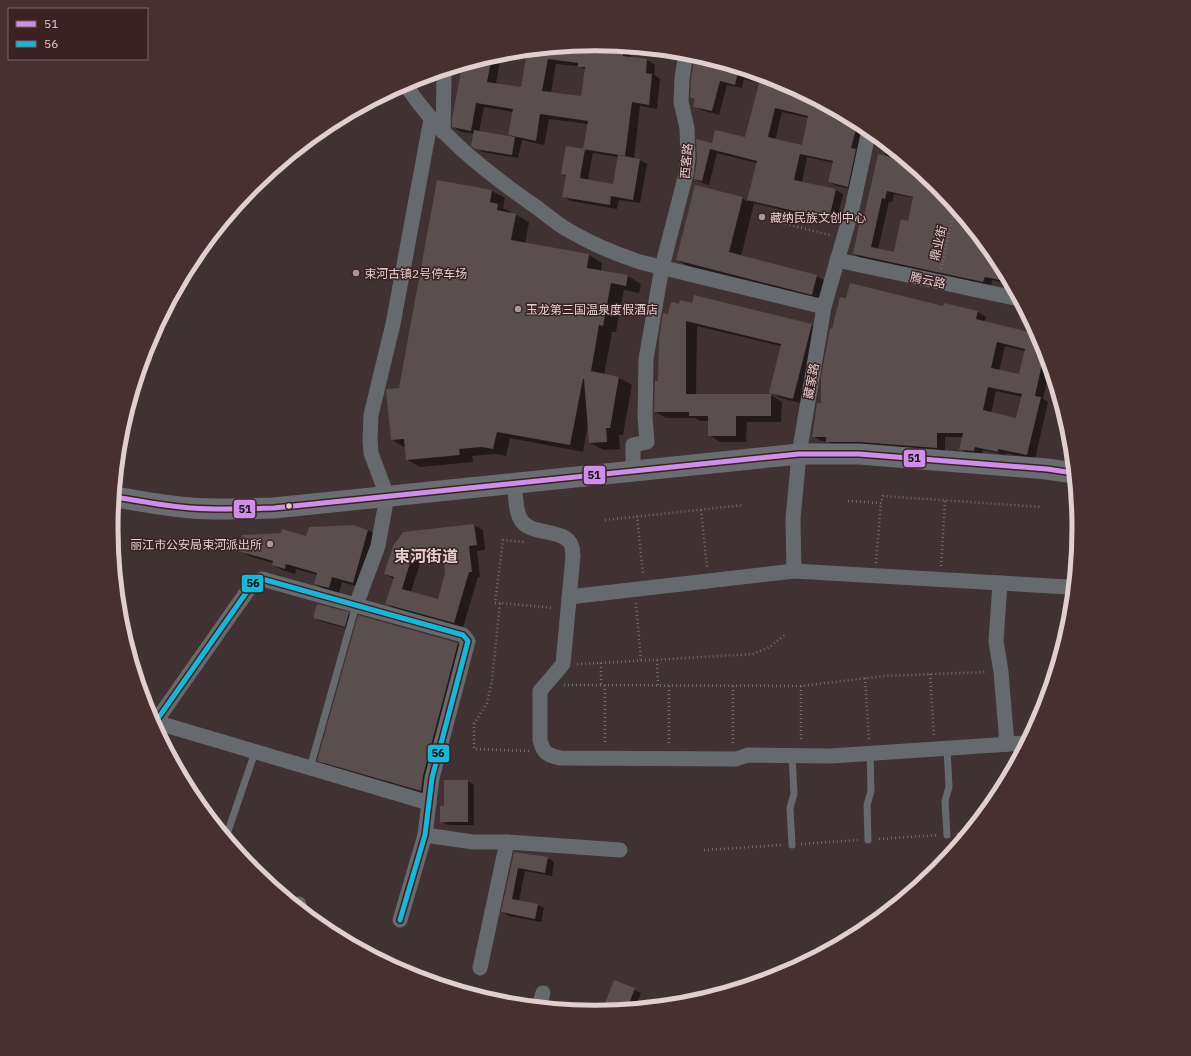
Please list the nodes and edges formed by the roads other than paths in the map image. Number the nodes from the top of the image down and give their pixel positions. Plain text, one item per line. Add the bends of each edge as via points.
1 (685, 59) edge
2 (444, 75) edge
3 (408, 89) edge
4 (431, 119) junction
5 (443, 132) junction
6 (868, 136) edge
7 (837, 260) junction
8 (662, 267) junction
9 (1013, 298) edge
10 (824, 308) junction
11 (799, 454) junction
12 (633, 471) junction
13 (1069, 472) edge
14 (514, 483) junction
15 (387, 496) junction
16 (120, 498) edge
17 (794, 571) junction
18 (1000, 583) junction
19 (1068, 587) dead end
20 (568, 603) junction
21 (356, 605) junction
22 (158, 718) edge
23 (161, 725) edge
24 (1021, 743) edge
25 (1007, 744) junction
26 (941, 748) junction
27 (255, 752) junction
28 (870, 754) junction
29 (797, 756) junction
30 (310, 768) junction
31 (429, 803) junction
32 (228, 832) edge
33 (425, 835) junction
34 (946, 835) road end
35 (868, 840) road end
36 (507, 842) junction
37 (792, 845) road end
38 (620, 850) dead end
39 (400, 920) dead end
40 (480, 968) dead end

1 - 8 street, 西客路 via 681,102 687,128 688,158
2 - 5 street
3 - 4 street
4 - 5 street
4 - 15 street via 393,324 370,420 371,453
5 - 8 street via 490,174 562,226 619,255
6 - 7 street, 藏家路 via 852,209
7 - 9 street, 腾云路
7 - 10 street, 藏家路
8 - 10 street
8 - 12 street, 西客路 via 646,359 647,442 633,445
10 - 11 street, 藏家路
11 - 12 street
11 - 13 street via 859,454
11 - 17 street, 藏家路 via 793,519
12 - 14 street
14 - 15 street
14 - 20 street via 518,515 522,521 531,529 562,536 572,546
15 - 16 street via 246,509 185,507
15 - 21 street via 378,546
17 - 18 street
17 - 20 street via 640,588
18 - 19 street
18 - 25 street via 996,641
20 - 29 street via 562,664 540,691 540,740 545,754 561,758 605,759
21 - 22 street via 262,579 253,583
21 - 30 lane
21 - 31 street via 463,635 468,641 432,778
23 - 27 street
24 - 25 street
25 - 26 street
26 - 28 street
26 - 34 lane via 949,787 945,800
27 - 30 street
27 - 32 lane
28 - 29 street
28 - 35 lane
29 - 37 lane via 794,794 790,808
30 - 31 street
31 - 33 street
33 - 36 street via 474,842
33 - 39 street
36 - 38 street
36 - 40 street

